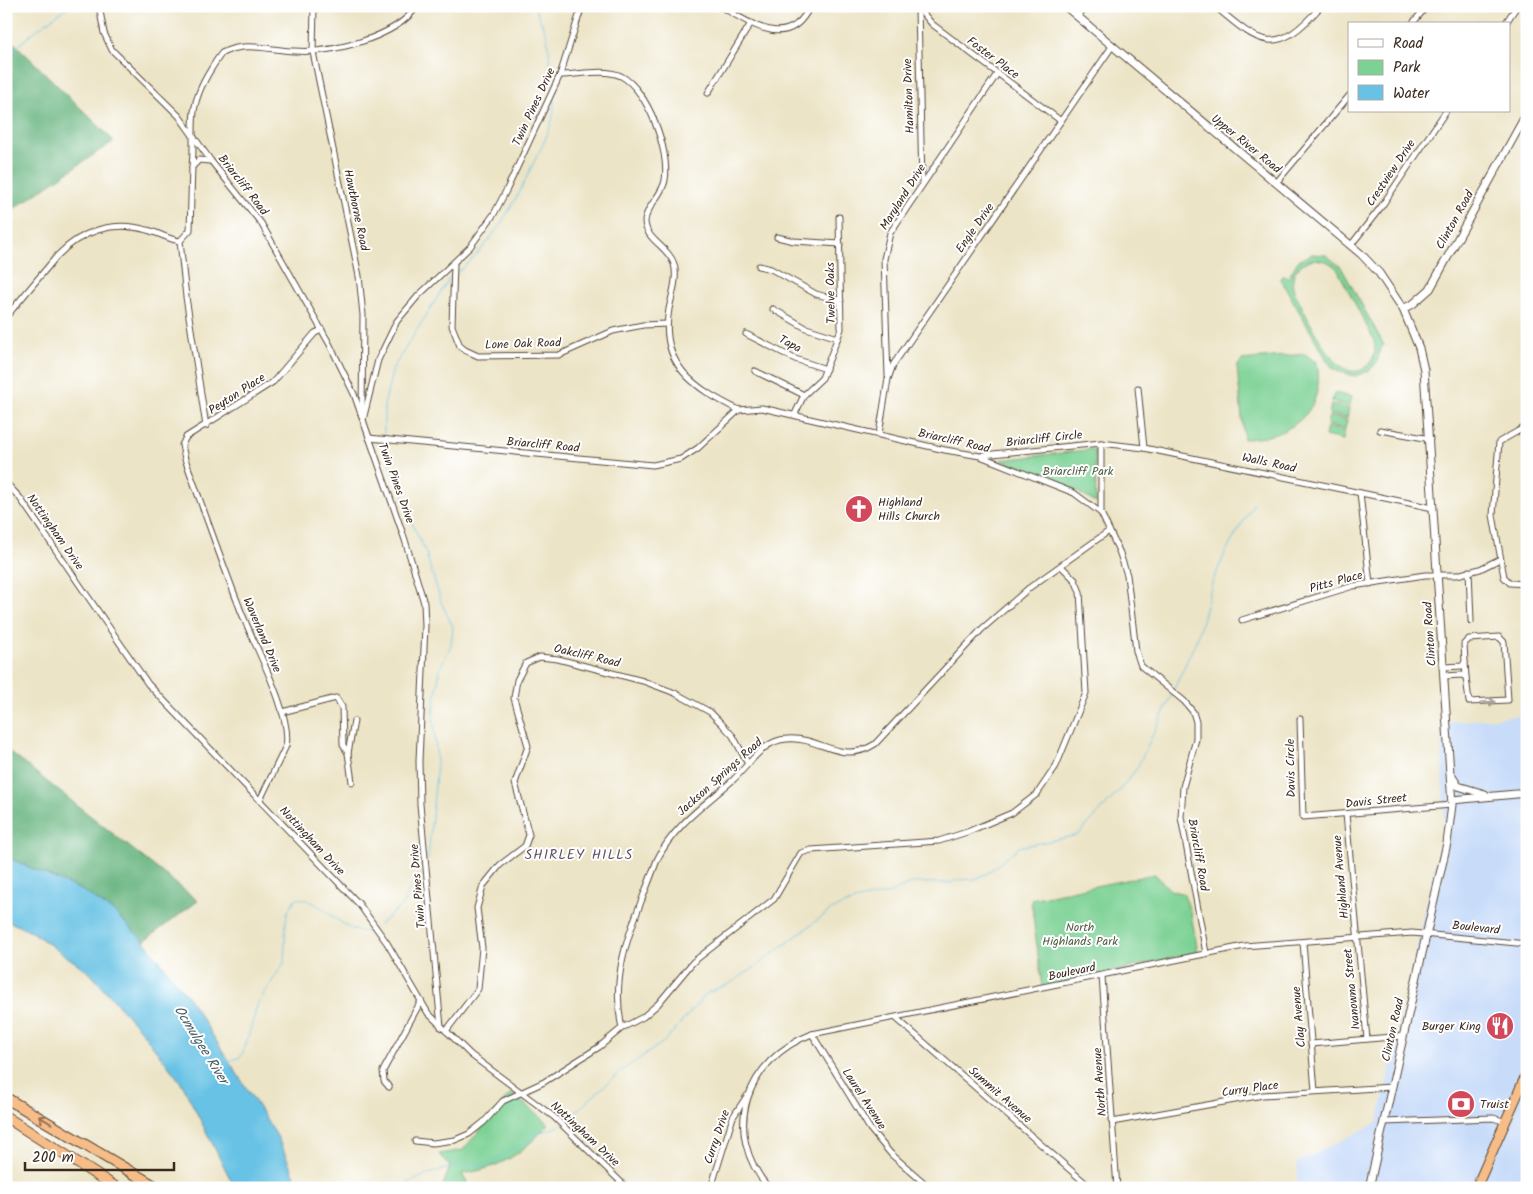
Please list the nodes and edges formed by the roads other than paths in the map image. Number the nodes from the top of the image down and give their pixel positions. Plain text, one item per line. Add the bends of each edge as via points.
1 (99, 6) edge
2 (314, 6) edge
3 (417, 6) edge
4 (582, 6) edge
5 (720, 6) edge
6 (810, 6) edge
7 (1065, 6) edge
8 (1086, 6) edge
9 (1215, 6) edge
10 (1321, 6) edge
11 (1427, 6) edge
12 (1517, 6) edge
13 (918, 7) edge
14 (1078, 15) junction
15 (1414, 22) edge
16 (1506, 22) edge
17 (751, 23) junction
18 (1113, 45) junction
19 (313, 52) junction
20 (998, 74) junction
21 (560, 75) junction
22 (708, 93) dead end
23 (1348, 97) edge
24 (1445, 112) edge
25 (1527, 112) edge
26 (1062, 121) junction
27 (192, 131) junction
28 (211, 162) junction
29 (192, 167) junction
30 (1276, 183) junction
31 (922, 184) junction
32 (839, 217) dead end
33 (778, 236) dead end
34 (180, 241) junction
35 (840, 244) junction
36 (1351, 245) junction
37 (454, 264) junction
38 (759, 266) dead end
39 (841, 301) junction
40 (773, 308) dead end
41 (1403, 309) junction
42 (6, 317) edge
43 (666, 324) junction
44 (322, 330) junction
45 (746, 334) dead end
46 (838, 338) junction
47 (826, 368) junction
48 (755, 371) dead end
49 (888, 379) junction
50 (1138, 388) dead end
51 (804, 394) junction
52 (739, 410) junction
53 (795, 414) junction
54 (363, 420) junction
55 (206, 426) junction
56 (1527, 426) edge
57 (1380, 430) dead end
58 (879, 434) junction
59 (369, 438) junction
60 (1430, 440) junction
61 (1101, 443) junction
62 (1144, 448) junction
63 (980, 456) junction
64 (192, 477) joint
65 (6, 483) edge
66 (1360, 493) junction
67 (1433, 508) junction
68 (1101, 513) junction
69 (1109, 532) junction
70 (1500, 559) junction
71 (1061, 566) junction
72 (1469, 571) junction
73 (1437, 574) junction
74 (1370, 584) junction
75 (1527, 584) edge
76 (1242, 620) dead end
77 (1471, 621) dead end
78 (1465, 662) junction
79 (1444, 667) junction
80 (1444, 676) junction
81 (1466, 677) junction
82 (282, 712) junction
83 (1300, 719) dead end
84 (354, 721) dead end
85 (348, 752) junction
86 (748, 764) junction
87 (1451, 774) junction
88 (352, 782) dead end
89 (1527, 793) edge
90 (1493, 796) junction
91 (260, 800) junction
92 (1452, 802) junction
93 (1346, 814) junction
94 (1303, 817) joint
95 (1427, 933) junction
96 (1357, 937) junction
97 (1303, 942) junction
98 (1527, 944) edge
99 (1206, 953) junction
100 (1102, 976) junction
101 (421, 1001) junction
102 (896, 1018) junction
103 (622, 1028) junction
104 (444, 1029) junction
105 (812, 1034) junction
106 (1403, 1036) junction
107 (1367, 1039) junction
108 (1311, 1044) junction
109 (1527, 1073) edge
110 (1392, 1087) junction
111 (389, 1088) dead end
112 (1315, 1092) junction
113 (524, 1093) junction
114 (748, 1095) junction
115 (6, 1098) edge
116 (6, 1117) edge
117 (1112, 1122) junction
118 (1384, 1122) junction
119 (1506, 1122) junction
120 (415, 1141) dead end
121 (158, 1187) edge
122 (117, 1188) edge
123 (627, 1188) edge
124 (711, 1188) edge
125 (769, 1188) edge
126 (930, 1188) edge
127 (1091, 1188) edge
128 (1117, 1188) edge
129 (1369, 1188) edge
130 (1476, 1188) edge

1 - 27 street, Briarcliff Road via 104,33 112,50
2 - 19 street, Hawthorne Road
3 - 19 street via 403,22 382,33
4 - 21 street, Twin Pines Drive
5 - 17 street
6 - 17 street via 800,22 782,31 766,30
7 - 14 street, Upper River Road
8 - 14 street
9 - 10 street via 1252,36 1272,40 1294,34
11 - 15 street
12 - 16 street
13 - 20 street, Foster Place via 932,24
13 - 31 street, Hamilton Drive
14 - 18 street, Upper River Road
17 - 22 street
18 - 26 street, Engle Drive
18 - 30 street, Upper River Road
19 - 27 street via 250,46 222,53 198,92
19 - 54 street, Hawthorne Road via 359,276 363,315
20 - 26 street, Foster Place
20 - 31 street, Maryland Drive
21 - 37 street, Twin Pines Drive via 494,214
21 - 43 street via 604,73 621,76 637,90 653,118 665,179 645,223 649,233 671,256 675,268
23 - 30 street
24 - 36 street, Crestview Drive via 1381,208
25 - 41 street, Clinton Road via 1430,288
26 - 49 street, Engle Drive via 893,366
27 - 28 street, Briarcliff Road
27 - 29 street
28 - 29 street via 202,159
28 - 44 street, Briarcliff Road via 261,224
29 - 34 street via 190,230
30 - 36 street, Upper River Road
31 - 49 street, Maryland Drive via 895,224 885,247
32 - 35 street, Twelve Oaks
33 - 35 street via 794,241
34 - 42 street via 149,230 115,226 84,235 66,246
34 - 55 street
35 - 39 street, Twelve Oaks
36 - 41 street, Upper River Road via 1379,273
37 - 43 street, Lone Oak Road via 452,326 460,346 478,356 559,355 613,331
37 - 54 street, Twin Pines Drive via 406,309 387,339 378,360
38 - 39 street via 771,269 816,294
39 - 46 street, Twelve Oaks
40 - 46 street via 806,328
41 - 60 street, Clinton Road via 1422,358
43 - 52 street via 671,352 686,377 705,393
44 - 54 street, Briarcliff Road via 354,394
44 - 55 street, Peyton Place via 273,382
45 - 47 street, Tapa via 795,359
46 - 47 street, Twelve Oaks
47 - 51 street, Twelve Oaks via 820,380
48 - 51 street
49 - 58 street, Engle Drive
50 - 62 street
51 - 53 street, Twelve Oaks
52 - 53 street, Briarcliff Road via 762,408
52 - 59 street, Briarcliff Road via 681,460 653,466
53 - 58 street, Briarcliff Road
54 - 59 street, Twin Pines Drive
55 - 64 street, Peyton Place via 186,436 182,444
56 - 70 street via 1499,442 1493,515
57 - 60 street
58 - 63 street, Briarcliff Road
59 - 104 street, Twin Pines Drive via 406,540 424,603 420,804
60 - 67 street, Clinton Road
61 - 62 street, Walls Road
61 - 63 street, Briarcliff Circle
61 - 68 street, Briarcliff Circle
62 - 66 street, Walls Road
63 - 68 street, Briarcliff Road via 1068,490
64 - 82 street, Waverland Drive via 239,608
65 - 91 street, Nottingham Drive via 20,498 148,684
66 - 67 street, Walls Road
66 - 74 street
67 - 73 street, Clinton Road
68 - 69 street, Briarcliff Road
69 - 71 street, Jackson Springs Road
69 - 99 street, Briarcliff Road via 1127,576 1138,659 1144,671 1176,694 1193,712 1197,730 1183,787 1181,817
70 - 72 street, Pitts Place
70 - 75 street via 1507,581
71 - 86 street, Jackson Springs Road via 1029,588 982,629 875,744 860,752 846,752 802,740 784,739 768,745
71 - 103 street via 1075,580 1080,592 1086,693 1056,766 1037,794 1012,813 939,841 801,853 774,899 693,962 650,1012
72 - 73 street, Pitts Place via 1457,575
72 - 77 street
73 - 74 street, Pitts Place
73 - 79 street, Clinton Road
74 - 76 street, Pitts Place via 1353,586
78 - 79 street via 1462,666
78 - 81 street
81 -> 78 street via 1470,702 1508,700 1503,639 1466,641
79 - 80 street, Clinton Road
80 - 81 street
80 - 87 street, Clinton Road
82 - 85 street via 336,698 342,707 343,745
82 - 91 street, Waverland Drive via 288,737 286,746
83 - 94 street, Davis Circle
84 - 85 street
85 - 88 street
86 - 103 street, Jackson Springs Road via 672,836 657,860 621,961 617,994
86 - 104 street, Oakcliff Road via 733,736 710,712 675,694 634,678 558,659 540,658 526,663 517,680 514,698 528,746 515,783 529,835 525,846 500,865 483,886 477,908 482,948 478,989
87 - 90 street via 1464,790
87 - 92 street, Clinton Road
89 - 90 street
90 - 92 street
91 - 101 street, Nottingham Drive via 377,927
92 - 93 street, Davis Street
92 - 95 street, Clinton Road via 1449,834
93 - 94 street, Davis Street
93 - 96 street, Highland Avenue
95 - 96 street, Boulevard
95 - 98 street, Boulevard
95 - 106 street, Clinton Road
96 - 97 street, Boulevard
96 - 107 street, Ivanowna Street
97 - 99 street, Boulevard via 1244,946
97 - 108 street, Clay Avenue
99 - 100 street, Boulevard
100 - 102 street, Boulevard
100 - 117 street, North Avenue
101 - 104 street, Nottingham Drive
101 - 111 street via 383,1071
102 - 105 street, Boulevard
102 - 127 street, Summit Avenue
103 - 113 street via 599,1047
104 - 113 street, Nottingham Drive via 471,1054
105 - 114 street, Boulevard via 776,1055
105 - 126 street, Laurel Avenue via 870,1129 891,1154
106 - 107 street
106 - 110 street, Clinton Road
107 - 108 street
108 - 112 street, Clay Avenue
109 - 119 highway
110 - 112 street, Curry Place
110 - 118 street, Clinton Road
112 - 117 street, Curry Place via 1263,1095
113 - 120 street via 503,1101 469,1134 433,1143
113 - 123 street, Nottingham Drive via 564,1126
114 - 124 street, Curry Drive via 732,1117
114 - 125 street, Boulevard via 744,1119 746,1144 754,1166
121 -> 115 highway
116 - 122 highway
117 - 128 street, North Avenue
118 - 119 street via 1493,1118
118 - 129 street, Clinton Road
119 - 130 highway

